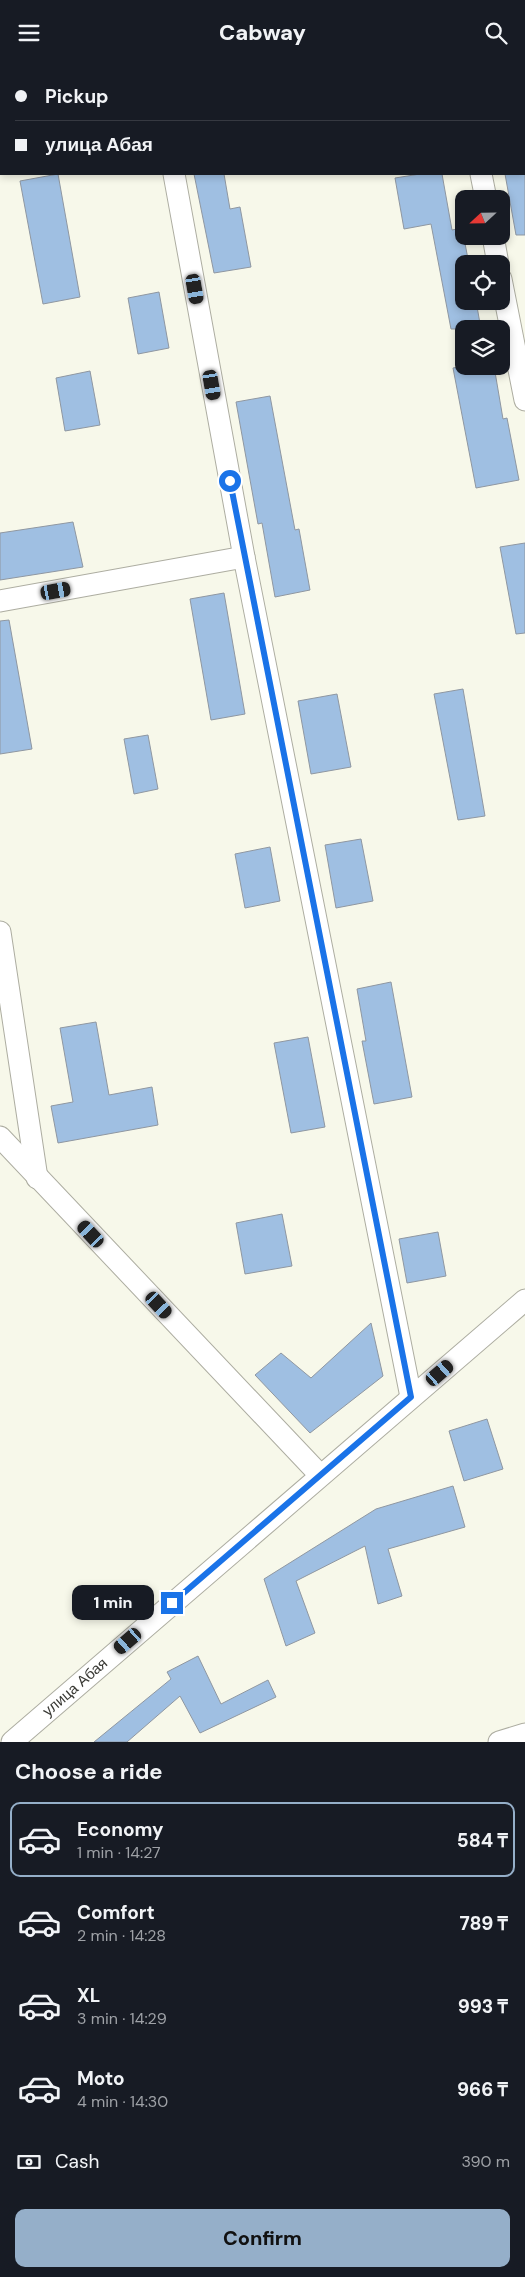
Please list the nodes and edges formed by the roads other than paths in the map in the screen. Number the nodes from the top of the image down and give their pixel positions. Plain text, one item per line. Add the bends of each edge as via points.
1 (174, 175) edge
2 (481, 175) edge
3 (484, 190) edge
4 (507, 310) edge
5 (525, 400) edge
6 (244, 557) junction
7 (0, 601) edge
8 (0, 932) edge
9 (0, 1137) edge
10 (37, 1178) junction
11 (525, 1300) edge
12 (411, 1397) junction
13 (320, 1475) junction
14 (525, 1735) edge
15 (12, 1742) edge
16 (499, 1742) edge

1 - 6 street
2 - 3 street
4 - 5 street
6 - 7 street
6 - 12 street
8 - 10 street
9 - 10 street
10 - 13 street
11 - 12 street, улица Абая
12 - 13 street, улица Абая
13 - 15 street, улица Абая
14 - 16 street

